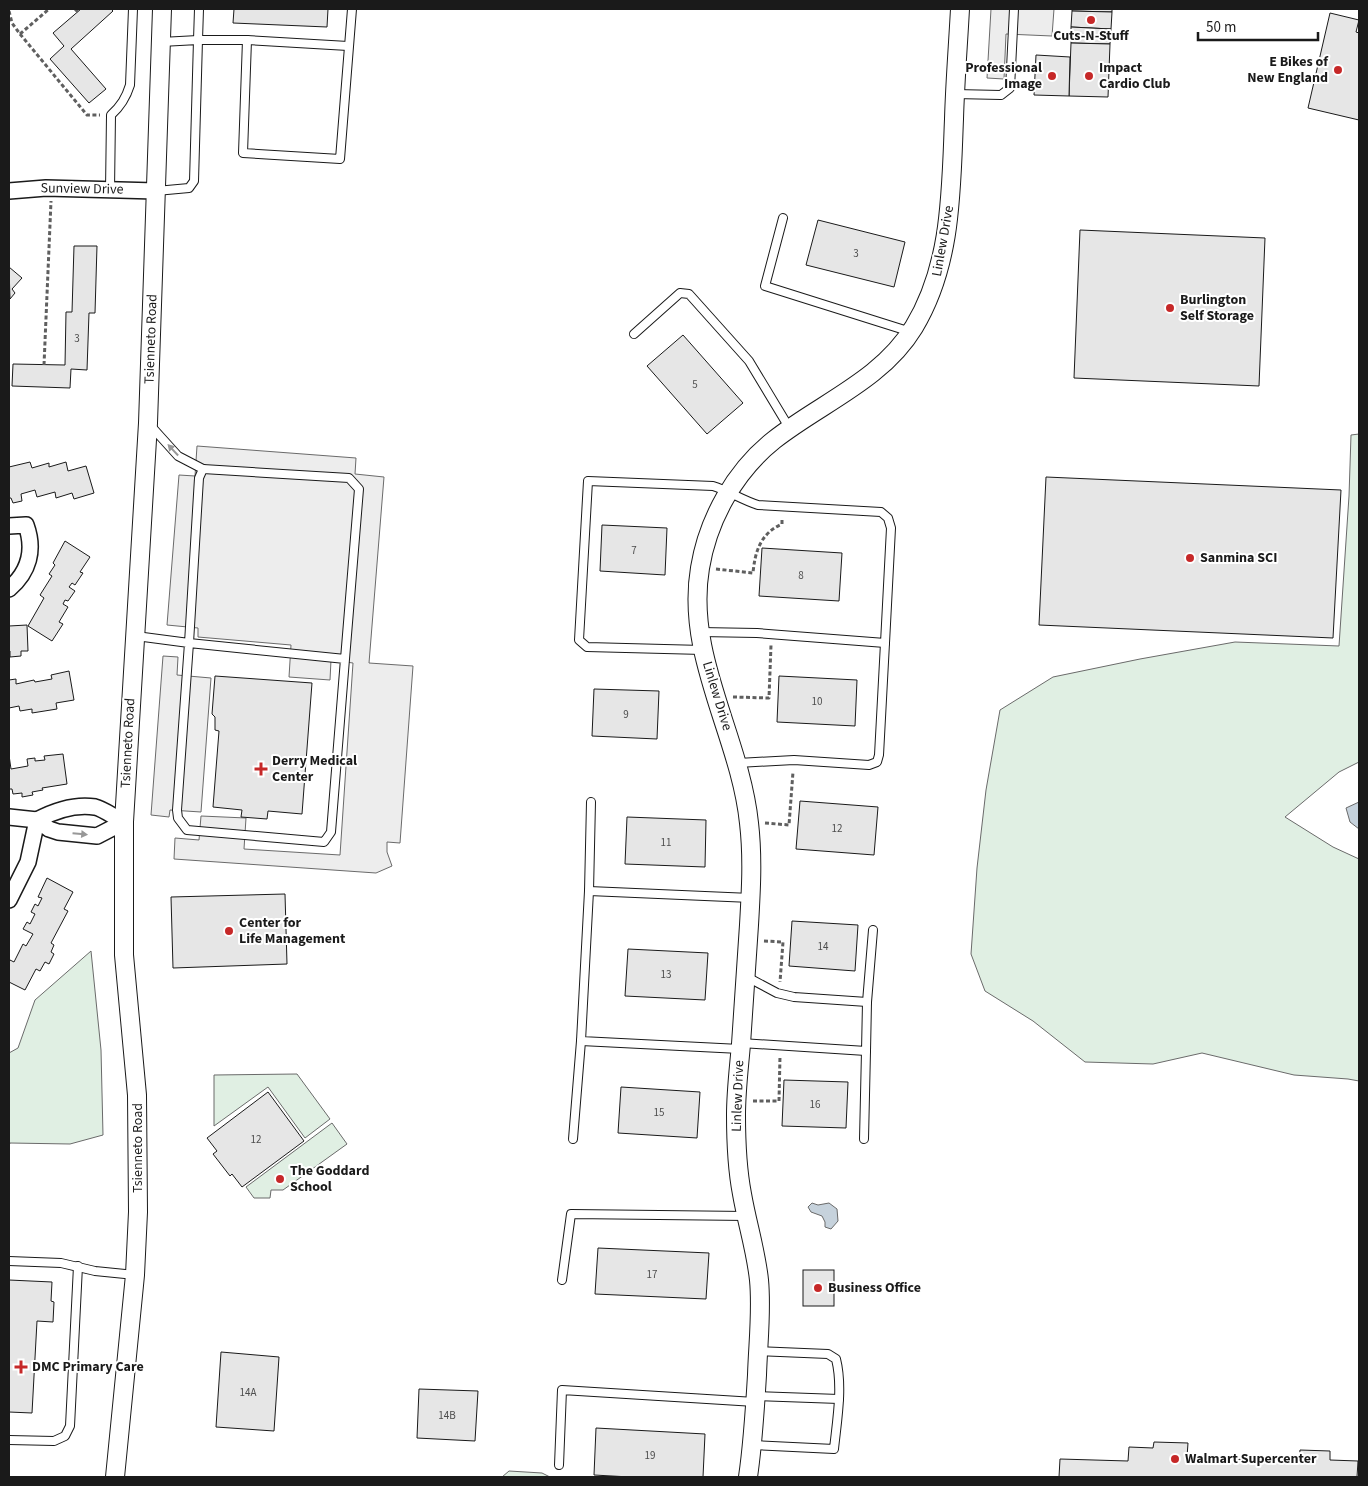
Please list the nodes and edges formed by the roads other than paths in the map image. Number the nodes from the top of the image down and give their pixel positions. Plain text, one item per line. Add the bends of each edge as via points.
1 (133, 9) edge
2 (162, 9) edge
3 (199, 9) edge
4 (352, 9) edge
5 (960, 9) edge
6 (1014, 9) edge
7 (198, 40) junction
8 (247, 40) junction
9 (161, 42) junction
10 (348, 46) junction
11 (954, 94) junction
12 (110, 190) junction
13 (9, 191) edge
14 (156, 191) junction
15 (783, 218) dead end
16 (912, 332) junction
17 (634, 334) dead end
18 (148, 423) junction
19 (790, 429) junction
20 (203, 469) junction
21 (729, 491) junction
22 (9, 526) edge
23 (9, 589) edge
24 (700, 632) junction
25 (134, 636) junction
26 (189, 643) junction
27 (885, 643) junction
28 (702, 650) junction
29 (345, 659) junction
30 (738, 763) junction
31 (591, 802) dead end
32 (9, 817) edge
33 (37, 820) junction
34 (124, 822) junction
35 (589, 891) junction
36 (751, 898) junction
37 (9, 900) edge
38 (873, 930) dead end
39 (745, 976) junction
40 (868, 1002) junction
41 (581, 1041) junction
42 (741, 1046) junction
43 (866, 1051) junction
44 (573, 1139) dead end
45 (864, 1140) dead end
46 (747, 1216) junction
47 (9, 1261) edge
48 (78, 1266) junction
49 (135, 1275) junction
50 (562, 1280) dead end
51 (758, 1351) junction
52 (755, 1399) junction
53 (839, 1399) junction
54 (9, 1440) edge
55 (752, 1445) junction
56 (559, 1465) dead end
57 (115, 1477) edge
58 (748, 1477) edge

1 - 12 lane via 130,85 122,104 111,115
2 - 9 street, Tsienneto Road
3 - 7 lane
4 - 10 lane
5 - 11 street, Linlew Drive
6 - 11 lane via 1010,88 1000,96
7 - 8 lane
7 - 9 lane
7 - 14 lane via 194,181 190,188
8 - 10 lane
8 - 10 lane via 243,153 340,159
9 - 14 street, Tsienneto Road
11 - 16 street, Linlew Drive via 951,191 945,241 937,279
12 - 13 street, Sunview Drive via 52,188
12 - 14 street, Sunview Drive
14 - 18 street, Tsienneto Road
15 - 16 lane via 765,286
16 - 19 street, Linlew Drive via 870,375
17 - 19 lane via 680,293 689,294 749,361
20 -> 18 lane via 178,456
18 - 25 street, Tsienneto Road
19 - 21 street, Linlew Drive via 756,457
20 - 26 lane via 199,478
20 - 29 lane via 349,478 359,489
21 - 24 street, Linlew Drive via 712,524 700,568
21 - 27 lane via 758,505 881,512 888,518
21 - 28 lane via 695,484 588,481 579,640 587,647
22 - 23 street via 26,525 31,553 24,572
24 - 27 lane
24 - 28 street, Linlew Drive
25 - 26 lane
25 - 34 street, Tsienneto Road
26 - 29 lane
26 - 29 lane via 177,810 186,830 324,842 331,832
27 - 30 lane via 877,762 794,760
28 - 30 street, Linlew Drive
30 - 36 street, Linlew Drive via 749,822
31 - 35 lane
32 - 33 street
33 - 34 street via 77,807 97,808
33 -> 34 street via 58,832 98,836
33 - 37 street via 28,862
34 - 49 street, Tsienneto Road via 124,955 138,1104
35 - 36 lane
35 - 41 lane
36 - 39 street, Linlew Drive
38 - 40 lane
39 - 40 lane via 780,994 794,997
39 - 42 street, Linlew Drive
40 - 43 lane
41 - 42 lane
41 - 44 lane
42 - 43 lane via 780,1045
42 - 46 street, Linlew Drive via 736,1136
43 - 45 lane
46 - 50 lane via 571,1214
46 - 51 street, Linlew Drive via 759,1280
47 - 48 lane
48 - 49 lane
48 - 54 lane via 70,1426 65,1436 54,1442
49 - 57 street, Tsienneto Road
51 - 52 street, Linlew Drive
51 - 53 lane via 828,1354 836,1359
52 - 53 lane
52 - 55 street, Linlew Drive
52 - 56 lane via 562,1390
53 - 55 lane via 834,1449
55 - 58 street, Linlew Drive

